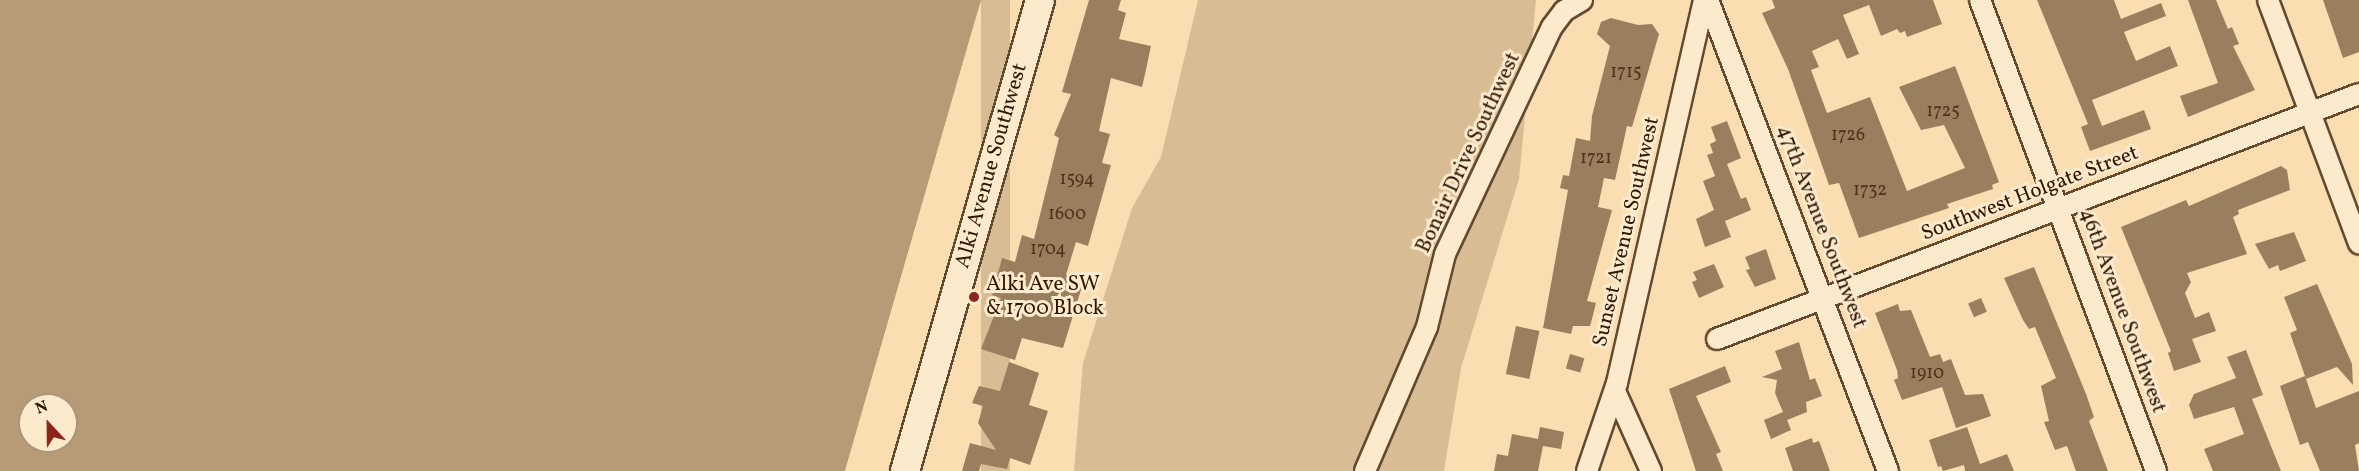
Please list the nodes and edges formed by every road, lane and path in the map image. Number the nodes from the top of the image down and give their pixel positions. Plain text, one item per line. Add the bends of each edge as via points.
1 (1040, 0) edge
2 (1582, 0) edge
3 (1706, 0) edge
4 (1980, 0) edge
5 (2268, 0) edge
6 (2359, 94) edge
7 (2310, 113) junction
8 (2058, 209) junction
9 (2359, 244) edge
10 (1822, 297) junction
11 (1717, 339) dead end
12 (1615, 391) junction
13 (905, 471) edge
14 (1365, 471) edge
15 (1587, 471) edge
16 (1651, 471) edge
17 (1888, 471) edge
18 (2156, 471) edge

1 - 13 main road, Alki Avenue Southwest
2 - 14 street, Bonair Drive Southwest via 1564,11 1552,27 1445,254 1427,327
3 - 10 street, 47th Avenue Southwest
3 - 12 street, Sunset Avenue Southwest
4 - 8 street, 46th Avenue Southwest
5 - 7 street
6 - 7 street, Southwest Holgate Street
7 - 8 street, Southwest Holgate Street
7 - 9 street
8 - 10 street, Southwest Holgate Street
8 - 18 street, 46th Avenue Southwest
10 - 11 street, Southwest Holgate Street
10 - 17 street, 47th Avenue Southwest
12 - 15 street, Sunset Avenue Southwest
12 - 16 street

